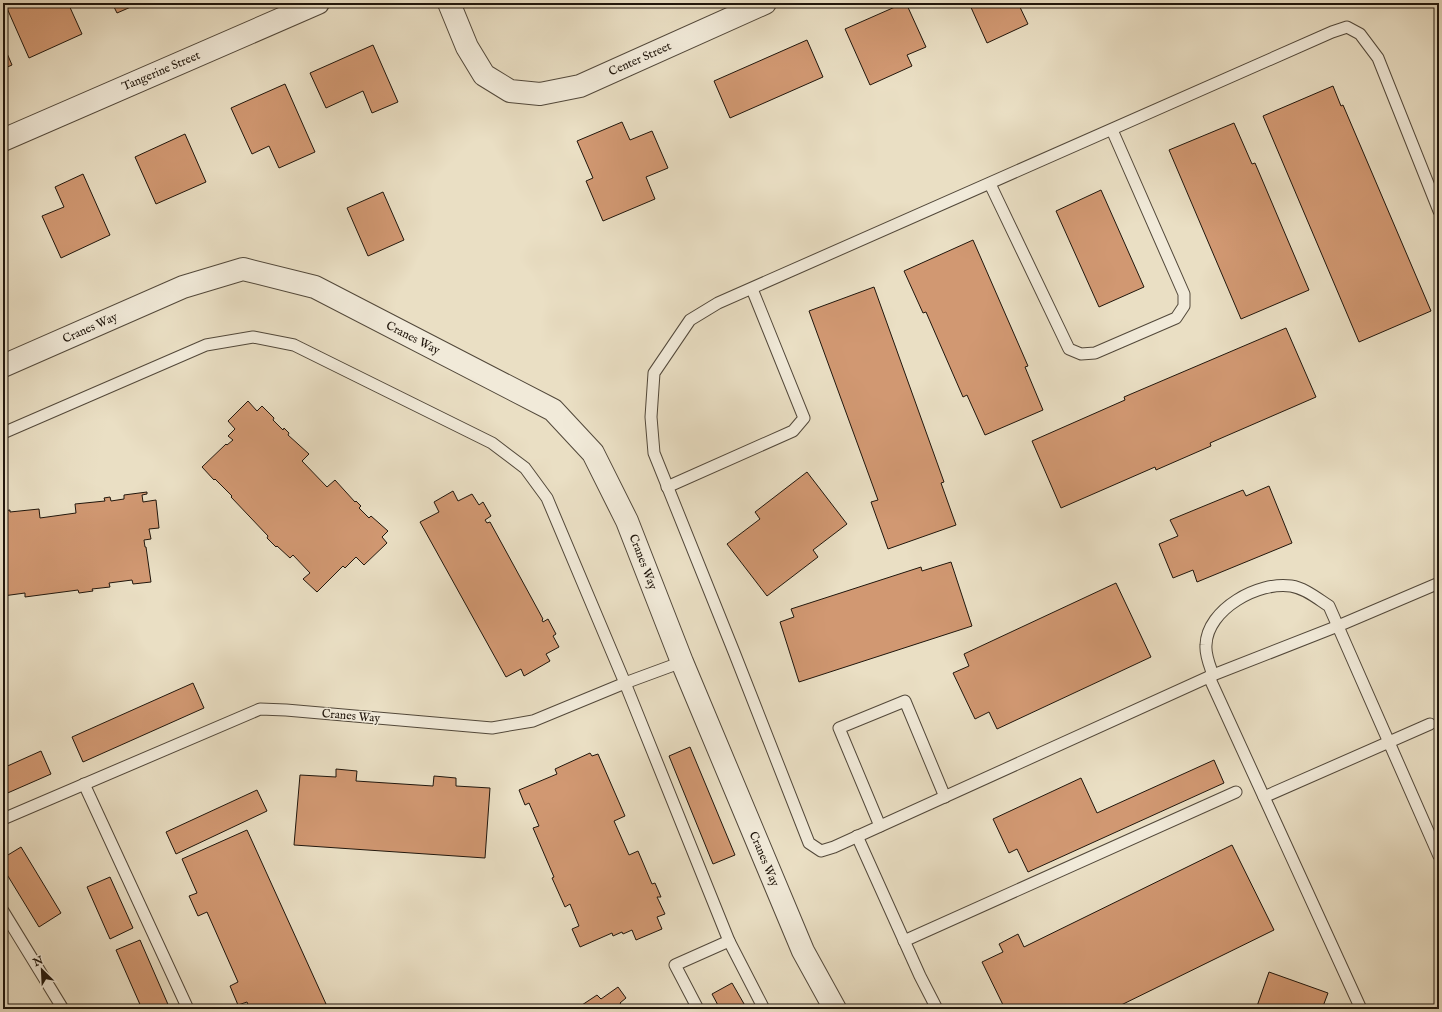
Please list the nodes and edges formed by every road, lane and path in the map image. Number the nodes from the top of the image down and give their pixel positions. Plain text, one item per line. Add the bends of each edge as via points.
1 (318, 3) edge
2 (449, 3) edge
3 (765, 3) edge
4 (1112, 130) junction
5 (3, 140) edge
6 (990, 184) junction
7 (1439, 211) edge
8 (752, 288) junction
9 (3, 366) edge
10 (3, 433) edge
11 (667, 487) junction
12 (1439, 582) edge
13 (1338, 626) junction
14 (682, 662) junction
15 (1211, 676) junction
16 (625, 683) junction
17 (1430, 724) dead end
18 (1389, 742) junction
19 (84, 784) junction
20 (1236, 792) dead end
21 (945, 797) junction
22 (1264, 797) junction
23 (3, 819) edge
24 (880, 826) junction
25 (857, 836) junction
26 (1439, 856) edge
27 (3, 911) edge
28 (729, 941) junction
29 (904, 941) junction
30 (63, 1009) edge
31 (188, 1009) edge
32 (698, 1009) edge
33 (764, 1009) edge
34 (836, 1009) edge
35 (938, 1009) edge
36 (1360, 1009) edge

1 - 5 street, Tangerine Street
2 - 3 street, Center Street via 467,47 484,75 510,91 540,94 580,86
4 - 6 lane
4 - 6 lane via 1184,294 1184,306 1176,318 1095,353 1081,354 1069,349
4 - 7 lane via 1347,27 1360,34 1378,58
6 - 8 lane
8 - 11 lane via 718,303 690,320 654,373 651,417 654,453
8 - 11 lane via 804,418 793,431
9 - 14 street, Cranes Way via 183,287 243,269 315,287 553,410 593,452 627,521
10 - 16 lane via 206,345 253,337 294,345 492,444 525,468 547,498
11 - 25 lane via 809,843 821,850
12 - 13 lane
13 - 15 lane
13 - 15 lane via 1329,606 1292,586 1275,586 1239,598 1214,620 1209,632 1206,645
13 - 18 lane
14 - 16 lane, Cranes Way
14 - 34 street, Cranes Way via 803,951
15 - 21 lane
15 - 22 lane
16 - 19 lane, Cranes Way via 533,721 492,728 260,709
16 - 28 lane
17 - 18 lane
18 - 22 lane
18 - 26 lane
19 - 23 lane, Cranes Way
19 - 31 lane
20 - 29 lane
21 - 24 lane
21 - 24 lane via 905,701 839,728
22 - 36 lane
24 - 25 lane
25 - 29 lane
27 - 30 lane
28 - 32 lane via 675,966
28 - 33 lane
29 - 35 lane

